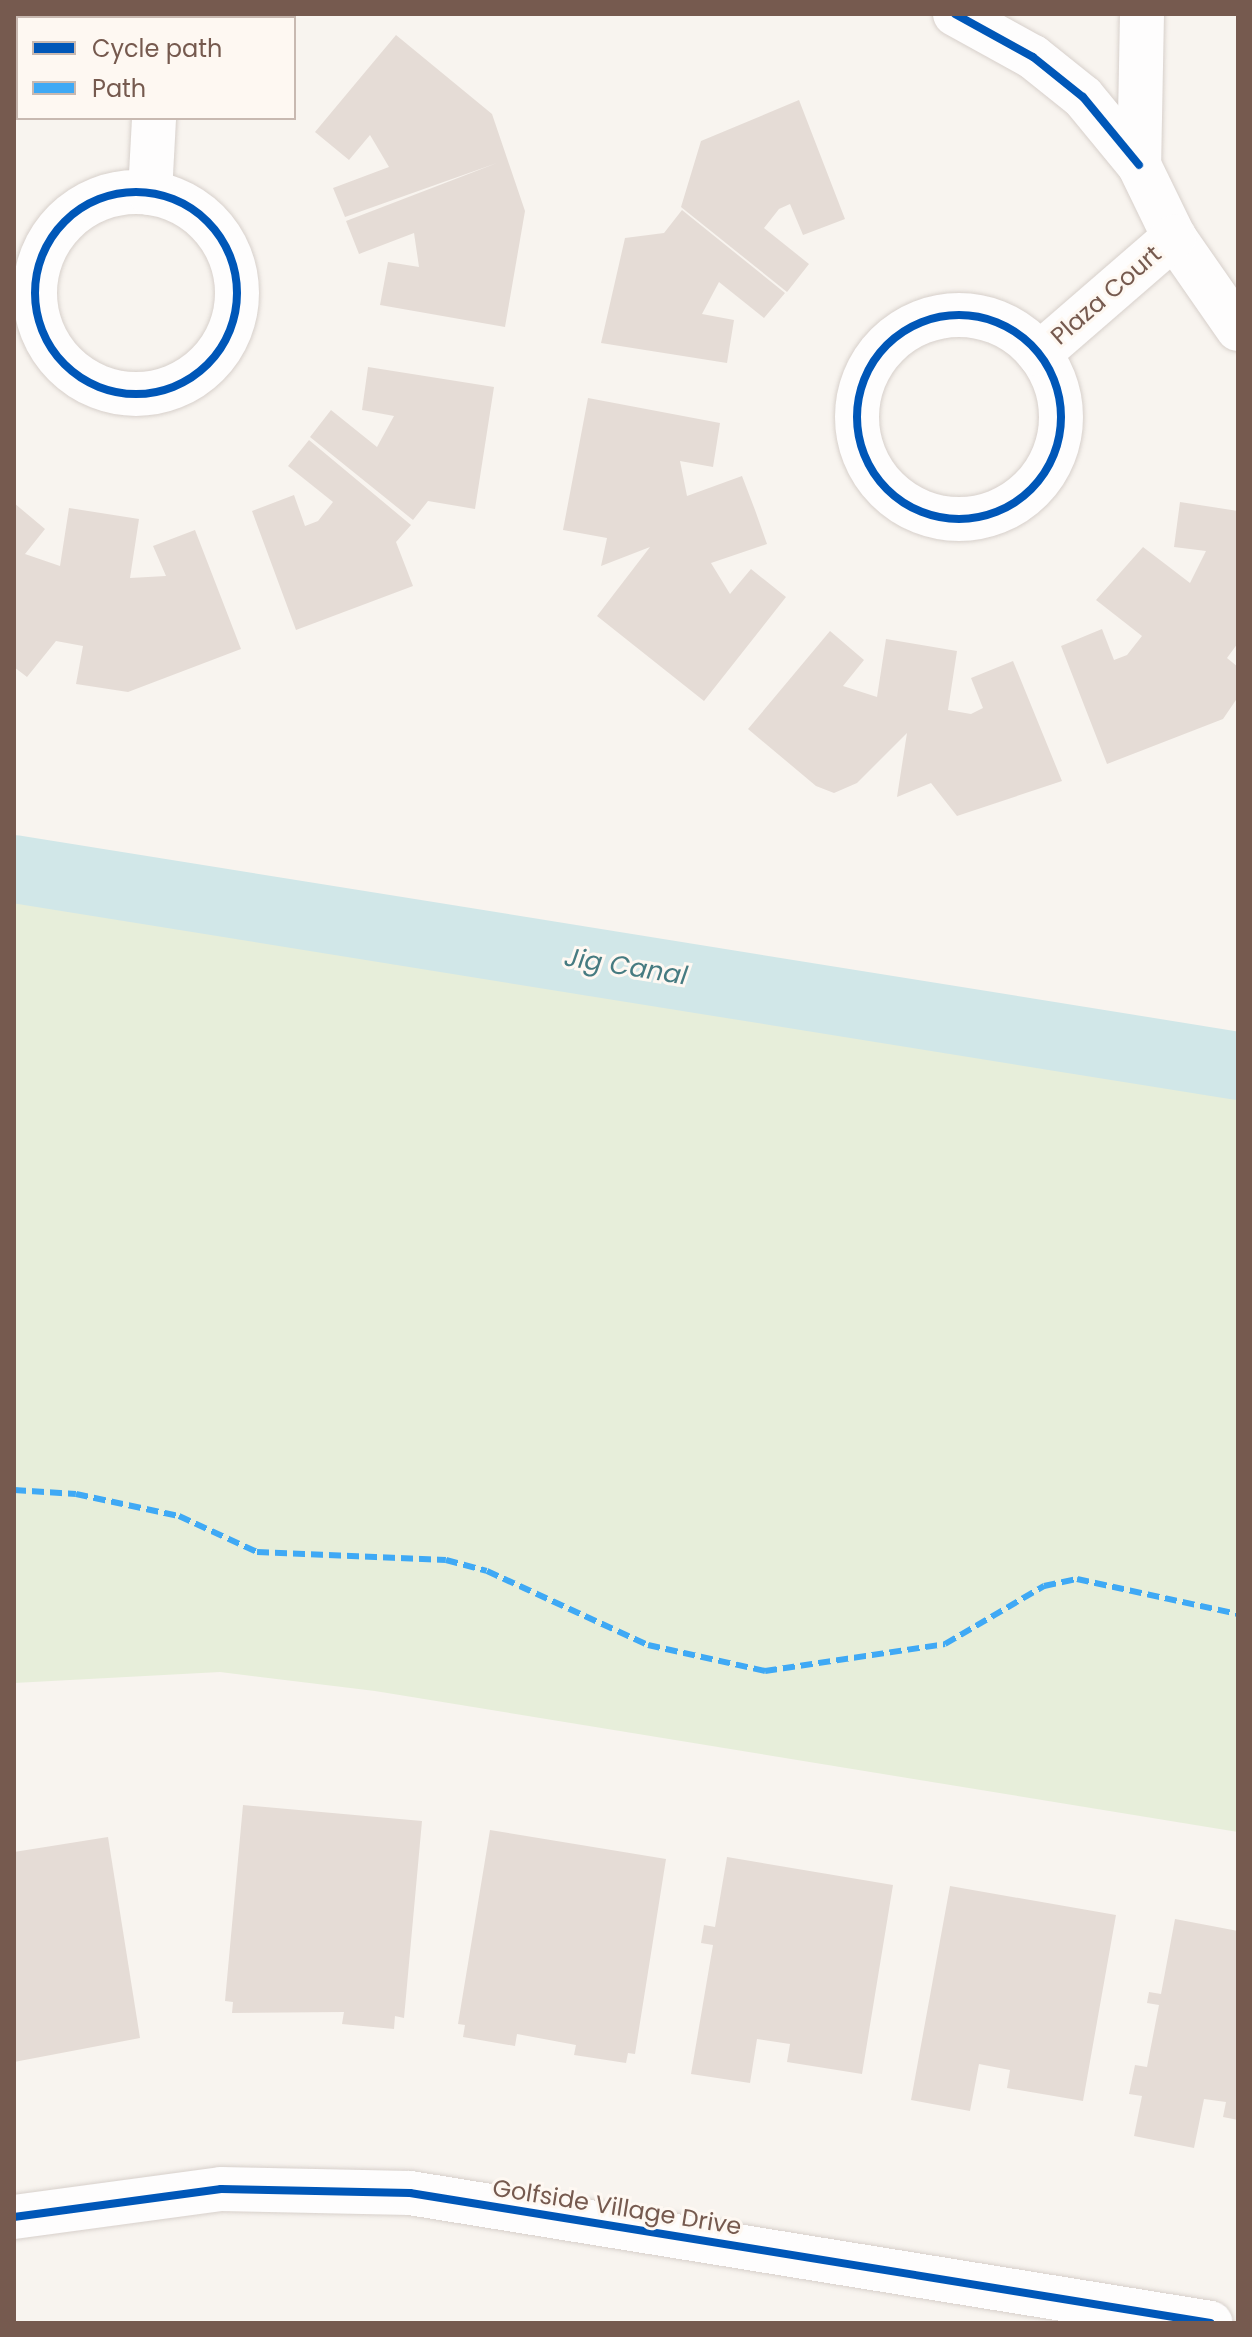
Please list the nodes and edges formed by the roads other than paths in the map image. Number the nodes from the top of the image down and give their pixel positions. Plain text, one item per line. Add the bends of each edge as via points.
1 (955, 14) edge
2 (1142, 14) edge
3 (154, 120) edge
4 (1139, 165) junction
5 (150, 193) junction
6 (1174, 237) junction
7 (1238, 329) edge
8 (1039, 354) junction
9 (14, 2217) edge
10 (1211, 2323) edge

1 - 4 street via 1033,57 1083,97
2 - 4 street
3 - 5 street
4 - 6 street
5 - 5 street via 86,204 42,251 34,282 48,345 70,371 129,394 163,391 195,376 219,352 234,321 230,253 182,203
6 - 7 street
6 - 8 street, Plaza Court
8 - 8 street, Plaza Court via 1013,330 945,315 883,348 864,378 856,411 861,447 877,478 909,505 961,519 993,514 1021,498 1058,446 1055,382
9 - 10 street, Golfside Village Drive via 221,2189 410,2193

